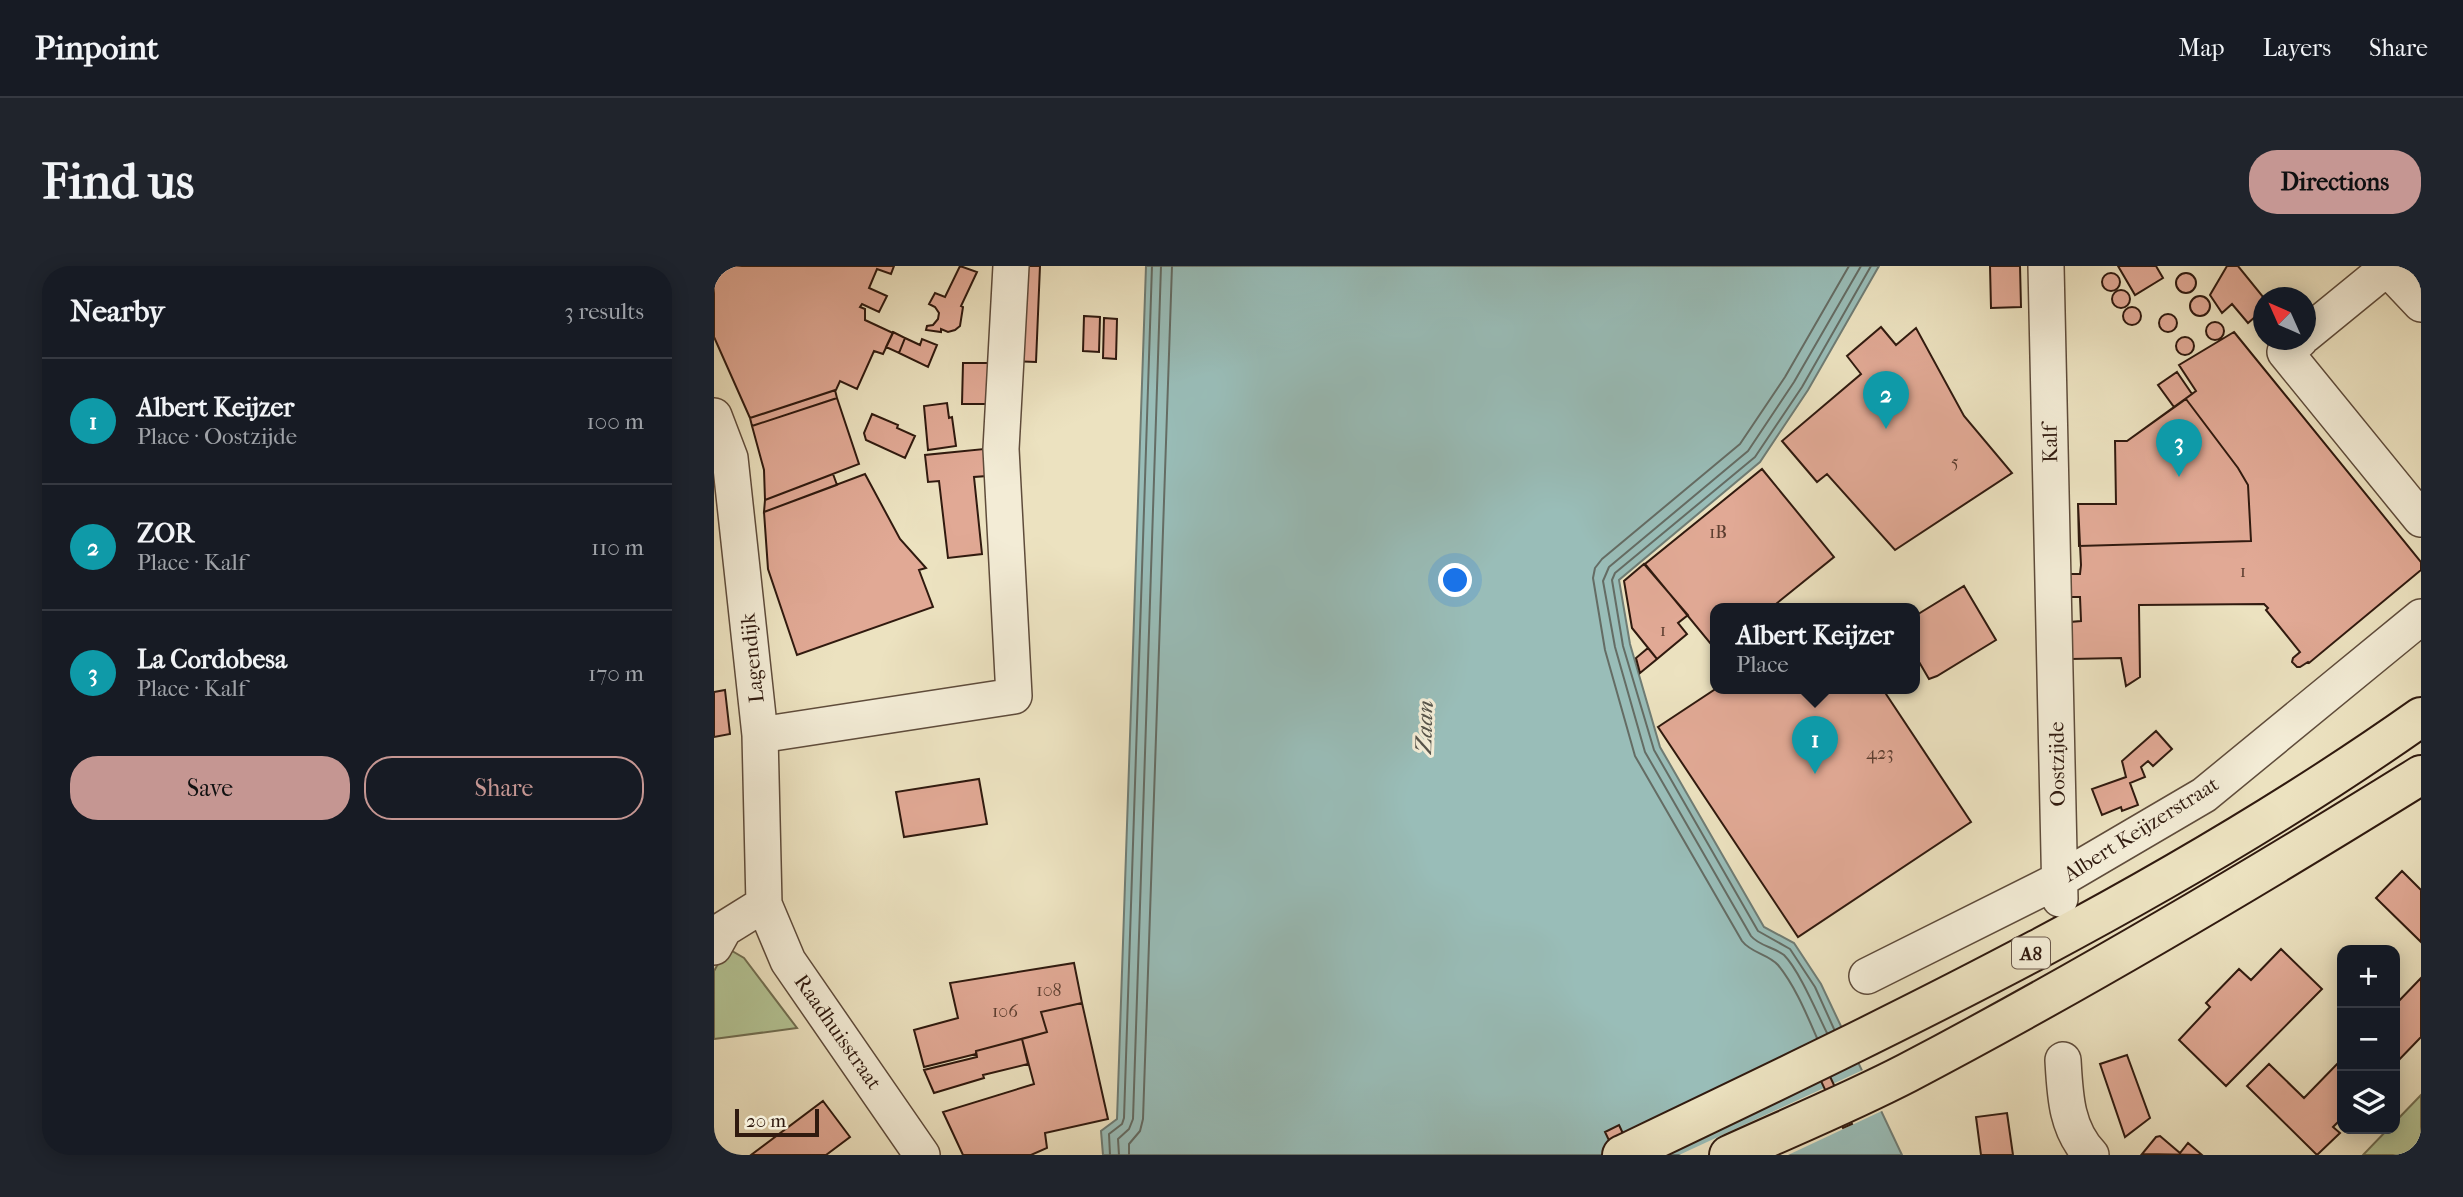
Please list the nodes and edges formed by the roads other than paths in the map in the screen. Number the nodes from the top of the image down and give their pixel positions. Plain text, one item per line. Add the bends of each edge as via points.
1 (1011, 266) edge
2 (2046, 266) edge
3 (2421, 304) edge
4 (2316, 326) edge
5 (2288, 350) edge
6 (714, 416) edge
7 (2421, 519) edge
8 (2421, 617) edge
9 (2054, 621) joint
10 (2421, 717) edge
11 (760, 735) junction
12 (2421, 775) edge
13 (2060, 893) junction
14 (764, 904) junction
15 (714, 947) edge
16 (1867, 976) dead end
17 (2063, 1060) dead end
18 (922, 1155) edge
19 (1622, 1155) edge
20 (1728, 1155) edge
21 (2091, 1155) edge

1 - 11 street via 1001,449 1014,696
2 - 9 street, Kalf
3 - 4 street via 2387,268
5 - 7 street
6 - 11 street, Lagendijk via 730,458
8 - 13 street, Albert Keijzerstraat via 2204,794
9 - 13 street, Oostzijde
10 - 19 highway, A8 via 2226,845 2093,921 1880,1031
11 - 14 street, Lagendijk
12 - 20 highway, A8 via 2104,965 1905,1074
13 - 16 street, Albert Keijzerstraat
14 - 15 street via 724,929
14 - 18 street, Raadhuisstraat via 788,961
17 - 21 street via 2065,1100 2078,1141

